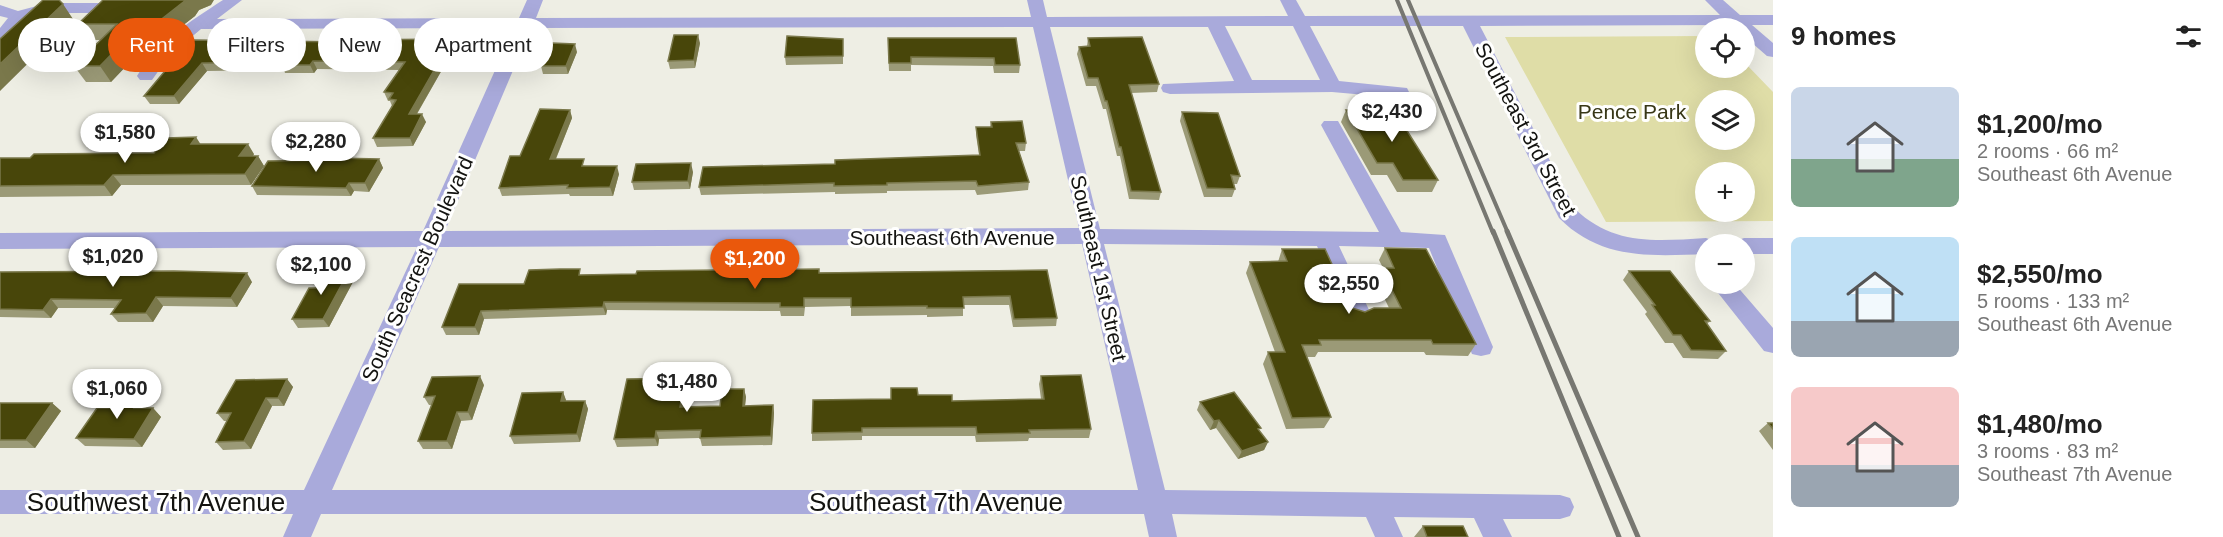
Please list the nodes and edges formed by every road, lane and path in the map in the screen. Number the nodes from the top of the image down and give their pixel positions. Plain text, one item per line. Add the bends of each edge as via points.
1 (7, 0) edge
2 (234, 0) edge
3 (534, 0) edge
4 (1288, 0) edge
5 (1701, 0) edge
6 (1713, 0) edge
7 (1361, 5) dead end
8 (0, 8) edge
9 (112, 8) edge
10 (1037, 11) edge
11 (17, 16) junction
12 (527, 18) edge
13 (1724, 18) edge
14 (1726, 18) edge
15 (1298, 20) junction
16 (1372, 20) junction
17 (1773, 20) edge
18 (1214, 21) junction
19 (1469, 21) junction
20 (1755, 21) edge
21 (553, 22) edge
22 (414, 23) edge
23 (1695, 23) edge
24 (199, 24) junction
25 (0, 37) edge
26 (1755, 40) edge
27 (1755, 48) edge
28 (1773, 52) edge
29 (1773, 64) edge
30 (504, 72) edge
31 (146, 76) dead end
32 (1246, 86) junction
33 (1332, 86) junction
34 (1170, 88) dead end
35 (1400, 92) dead end
36 (1331, 125) dead end
37 (1092, 236) junction
38 (1325, 238) junction
39 (431, 239) junction
40 (1394, 239) junction
41 (0, 241) edge
42 (1755, 246) edge
43 (1773, 246) edge
44 (1695, 251) edge
45 (1730, 294) edge
46 (1358, 312) edge
47 (1773, 344) edge
48 (1481, 347) dead end
49 (0, 502) edge
50 (312, 502) junction
51 (1155, 502) junction
52 (1376, 505) junction
53 (1483, 507) junction
54 (1560, 507) dead end
55 (297, 537) edge
56 (1163, 537) edge
57 (1389, 537) edge
58 (1498, 537) edge

1 - 8 street
2 - 24 street
3 - 12 street, South Seacrest Boulevard
4 - 15 street
5 - 13 street
6 - 14 street
7 - 16 street
8 - 11 street
9 - 11 street via 48,8
10 - 18 street
10 - 21 street
10 - 37 street, Southeast 1st Street
11 - 25 street via 13,26
15 - 16 street
15 - 18 street
15 - 33 street
16 - 19 street
17 - 20 street
18 - 32 street
19 - 23 street
19 - 44 street, Southeast 3rd Street via 1567,213 1588,233 1620,245
22 - 24 street
24 - 31 street via 165,49
26 - 28 street
27 - 29 street
30 - 39 street, South Seacrest Boulevard
32 - 33 street
32 - 34 street
33 - 35 street
36 - 40 street
37 - 38 street, Southeast 6th Avenue
37 - 39 street, Southeast 6th Avenue
37 - 51 street, Southeast 1st Street
38 - 40 street, Southeast 6th Avenue
38 - 46 street
39 - 41 street, Southeast 6th Avenue
39 - 50 street, South Seacrest Boulevard
40 - 48 street, Southeast 6th Avenue via 1437,240
42 - 43 street
45 - 47 street
49 - 50 street, Southwest 7th Avenue
50 - 51 street, Southeast 7th Avenue
50 - 55 street, South Seacrest Boulevard
51 - 52 street, Southeast 7th Avenue
51 - 56 street, Southeast 1st Street
52 - 53 street, Southeast 7th Avenue
52 - 57 street
53 - 54 street, Southeast 7th Avenue
53 - 58 street

